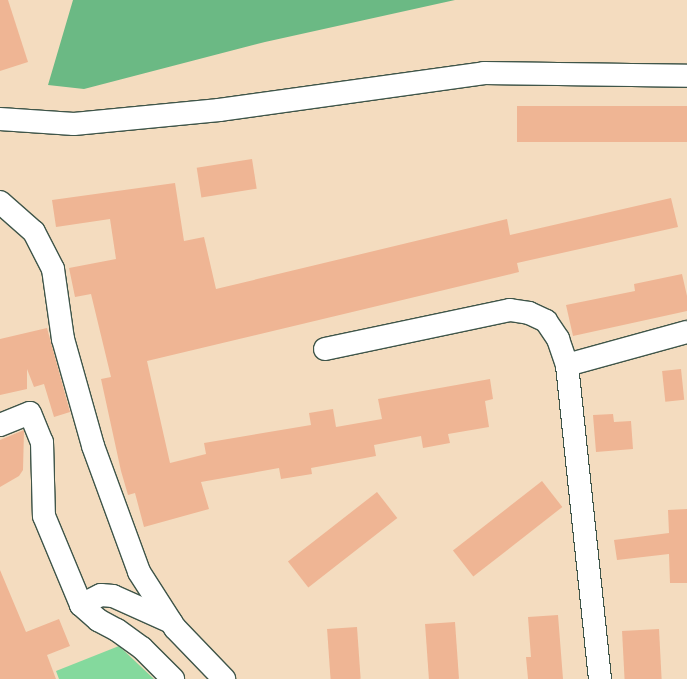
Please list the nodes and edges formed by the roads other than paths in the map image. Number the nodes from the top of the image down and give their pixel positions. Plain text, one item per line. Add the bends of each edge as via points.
1 (687, 76) edge
2 (0, 119) edge
3 (0, 202) edge
4 (687, 332) edge
5 (325, 349) dead end
6 (567, 365) junction
7 (0, 424) edge
8 (81, 605) junction
9 (171, 622) junction
10 (174, 679) edge
11 (224, 679) edge
12 (600, 679) edge

1 - 2 street via 484,73 220,110 82,124
3 - 9 street via 34,232 53,269 63,339 93,446 139,572
4 - 6 street
5 - 6 street via 510,310 529,313 546,321 558,339
6 - 12 street
7 - 8 street via 30,413 42,442 44,516
8 - 9 street via 101,595 113,596
8 - 10 street via 98,620 142,648
9 - 11 street

